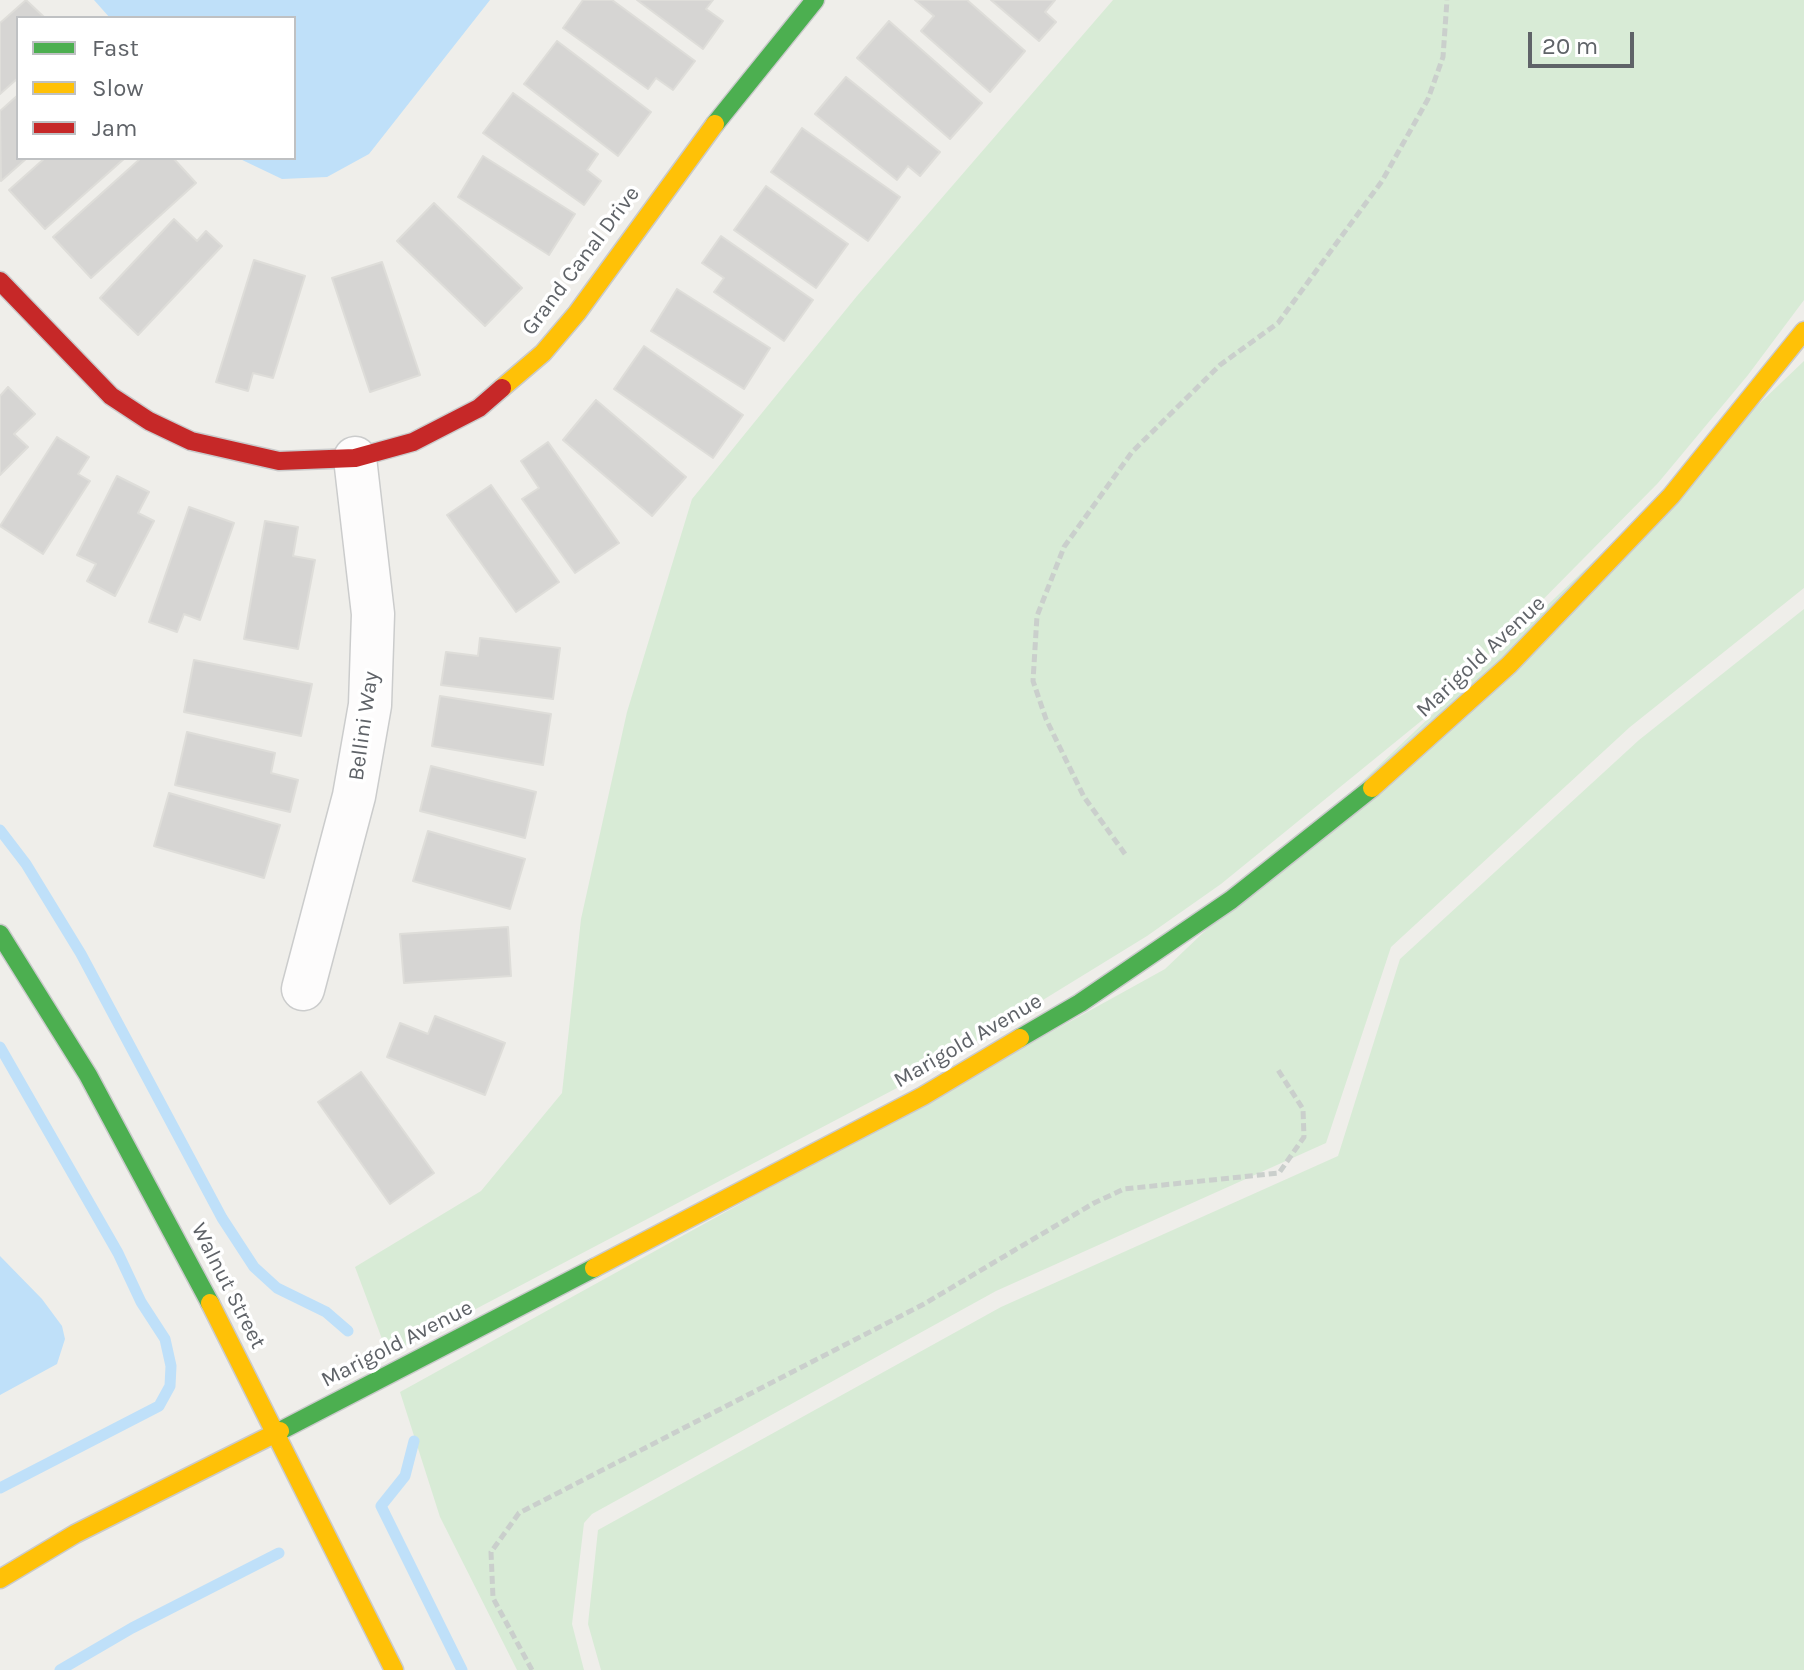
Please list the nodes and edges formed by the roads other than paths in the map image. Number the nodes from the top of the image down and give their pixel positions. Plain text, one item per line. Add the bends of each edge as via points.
1 (815, 0) edge
2 (0, 281) edge
3 (1804, 331) edge
4 (355, 458) junction
5 (0, 934) edge
6 (303, 989) dead end
7 (277, 1433) junction
8 (0, 1579) edge
9 (394, 1670) edge

1 - 4 main road, Grand Canal Drive via 696,147 577,313 513,383 445,428
2 - 4 main road, Grand Canal Drive via 79,367 149,421 191,441 248,455 314,462
3 - 7 main road, Marigold Avenue via 1671,496 1564,612 1443,727 1231,900 1080,1003 923,1096
4 - 6 street, Bellini Way via 373,614 370,705 354,796
5 - 7 main road, Walnut Street via 88,1075
7 - 8 main road, Marigold Avenue via 75,1534
7 - 9 main road, Walnut Street

